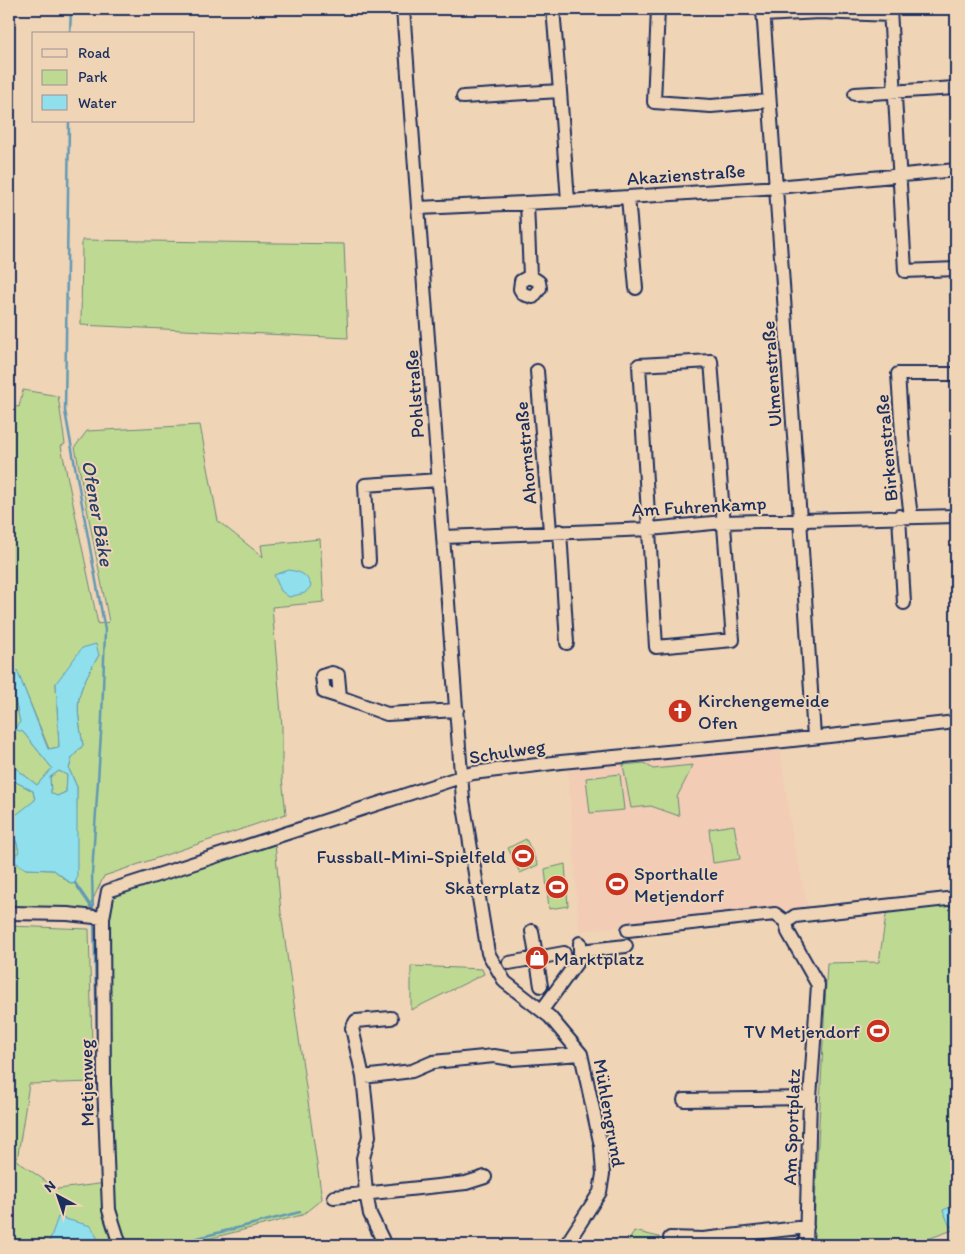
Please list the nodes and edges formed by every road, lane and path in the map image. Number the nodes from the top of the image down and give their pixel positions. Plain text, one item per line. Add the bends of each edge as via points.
1 (402, 9) edge
2 (553, 9) edge
3 (658, 9) edge
4 (763, 12) edge
5 (890, 12) edge
6 (956, 88) edge
7 (894, 91) junction
8 (560, 92) junction
9 (854, 94) dead end
10 (463, 97) dead end
11 (769, 101) junction
12 (956, 170) edge
13 (900, 174) junction
14 (777, 187) junction
15 (628, 197) junction
16 (568, 201) junction
17 (527, 203) junction
18 (419, 208) junction
19 (956, 269) edge
20 (530, 276) dead end
21 (636, 288) dead end
22 (537, 371) dead end
23 (956, 374) edge
24 (439, 480) junction
25 (905, 516) junction
26 (956, 516) edge
27 (800, 520) junction
28 (723, 522) junction
29 (650, 528) junction
30 (555, 531) junction
31 (443, 538) junction
32 (369, 561) dead end
33 (904, 603) dead end
34 (567, 643) dead end
35 (340, 697) dead end
36 (458, 710) junction
37 (956, 722) edge
38 (814, 737) junction
39 (462, 777) junction
40 (956, 898) edge
41 (9, 913) edge
42 (103, 918) junction
43 (786, 922) junction
44 (532, 930) dead end
45 (628, 930) dead end
46 (626, 946) dead end
47 (564, 953) dead end
48 (537, 958) junction
49 (509, 963) dead end
50 (541, 986) dead end
51 (542, 1010) junction
52 (391, 1018) dead end
53 (581, 1054) junction
54 (363, 1077) junction
55 (810, 1098) junction
56 (684, 1100) dead end
57 (485, 1178) dead end
58 (366, 1193) junction
59 (334, 1197) dead end
60 (806, 1227) junction
61 (670, 1238) dead end
62 (704, 1242) edge
63 (120, 1245) edge
64 (386, 1245) edge
65 (566, 1245) edge
66 (806, 1245) edge

1 - 18 street, Pohlstraße
2 - 8 street
3 - 11 street via 654,102 711,106
4 - 5 street
4 - 11 street, Ulmenstraße
5 - 7 street
6 - 7 street
7 - 9 street
7 - 13 street
8 - 10 street
8 - 16 street
11 - 14 street, Ulmenstraße
12 - 13 street, Akazienstraße
13 - 14 street, Akazienstraße
13 - 19 street via 905,271
14 - 15 street, Akazienstraße
14 - 27 street, Ulmenstraße
15 - 16 street, Akazienstraße
15 - 21 street
16 - 17 street, Akazienstraße
17 - 18 street, Akazienstraße
17 - 20 street
18 - 24 street, Pohlstraße
22 - 30 street, Ahornstraße
23 - 25 street, Birkenstraße via 898,374
24 - 31 street, Pohlstraße
24 - 32 street via 365,485
25 - 26 street, Am Fuhrenkamp
25 - 27 street, Am Fuhrenkamp
25 - 33 street
27 - 28 street, Am Fuhrenkamp
27 - 38 street, Ulmenstraße
28 - 29 street, Am Fuhrenkamp
28 - 29 street via 733,640 656,647
28 - 29 street via 711,361 639,365
29 - 30 street, Am Fuhrenkamp
30 - 31 street, Am Fuhrenkamp
30 - 34 street, Ahornstraße
31 - 36 street, Pohlstraße
35 - 36 street via 387,714
36 - 39 street, Pohlstraße
37 - 38 street, Schulweg
38 - 39 street, Schulweg via 561,762
39 - 42 street, Schulweg via 108,891
39 - 51 street, Mühlengrund via 488,953 505,982
40 - 43 street via 795,916
41 - 42 street
42 - 63 street, Metjenweg via 109,1210
43 - 45 street via 775,914
43 - 55 street, Am Sportplatz via 788,932 818,985
44 - 48 street
46 - 51 street via 580,947 576,965
47 - 48 street
48 - 49 street
48 - 50 street
51 - 53 street, Mühlengrund
52 - 54 street via 356,1021 352,1028
53 - 54 street via 512,1059 494,1056 433,1062 412,1071
53 - 65 street, Mühlengrund via 601,1146 602,1184
54 - 58 street via 369,1136 363,1158
55 - 56 street
55 - 60 street, Am Sportplatz
57 - 58 street via 466,1183
58 - 59 street
58 - 64 street via 370,1214
60 - 62 street
60 - 66 street, Am Sportplatz
61 - 62 street

